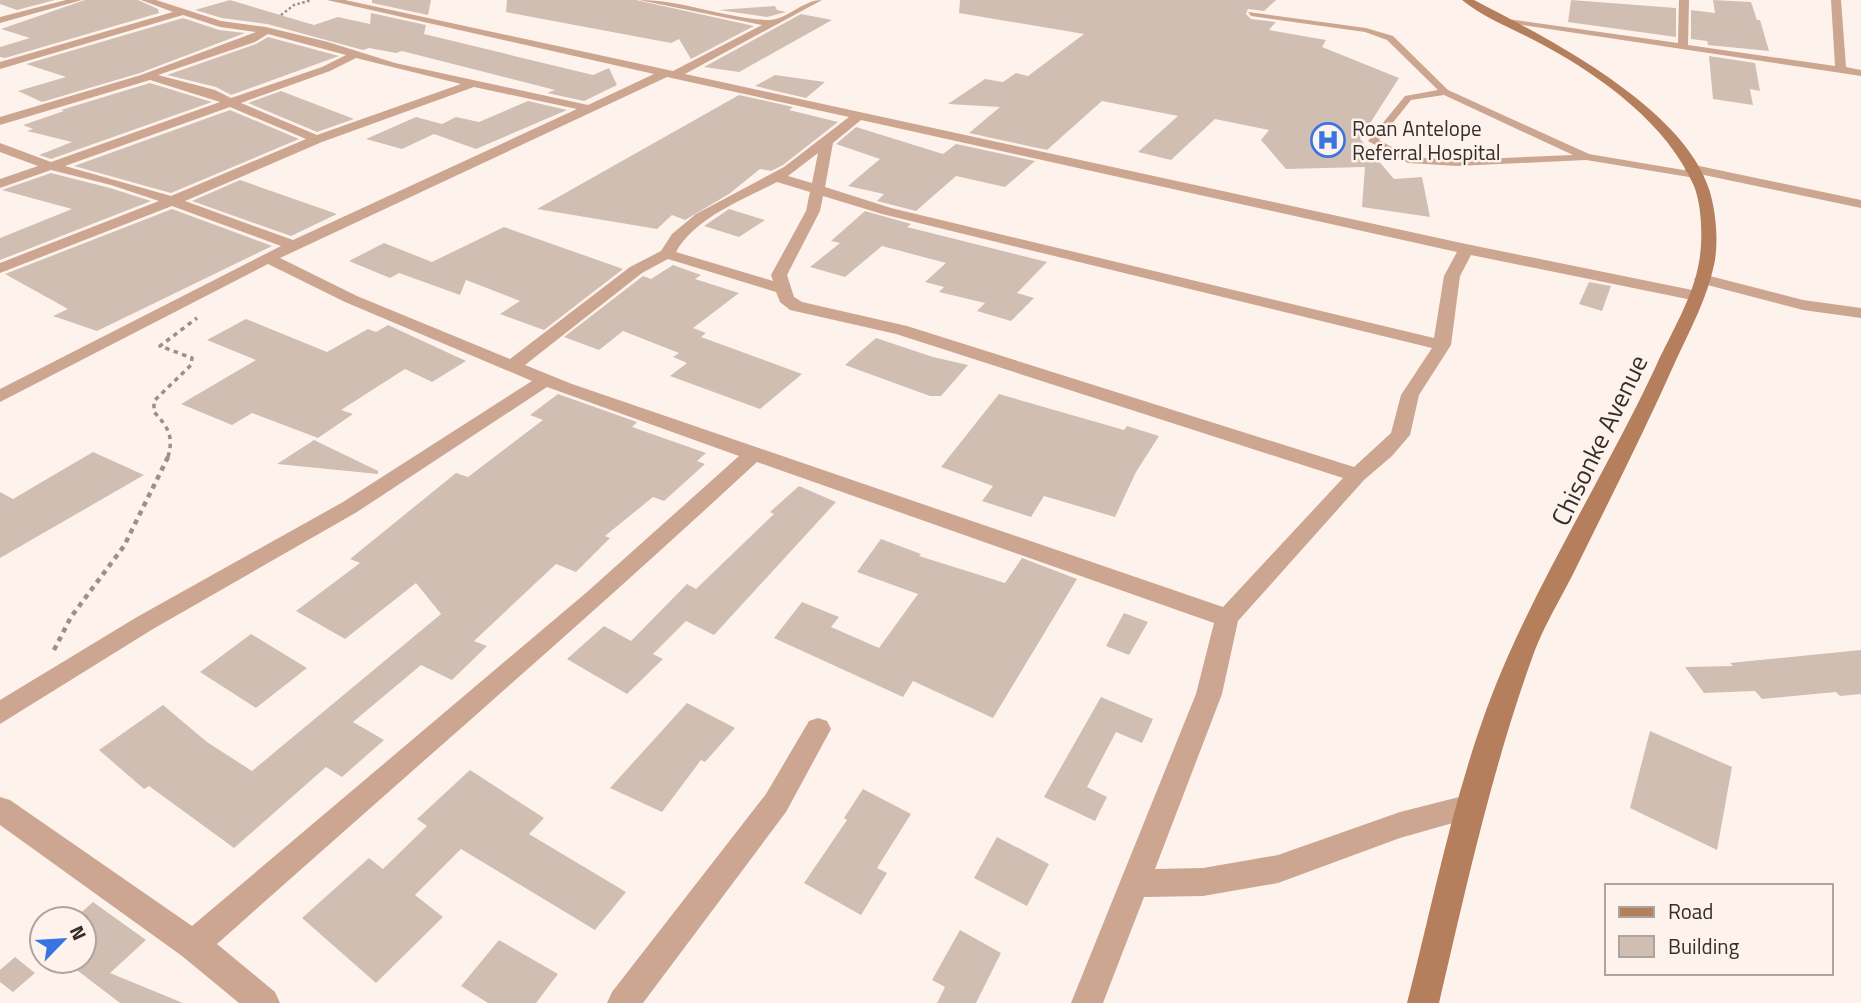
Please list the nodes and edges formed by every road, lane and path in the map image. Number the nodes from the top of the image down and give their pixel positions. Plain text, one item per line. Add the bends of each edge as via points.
1 (77, 0) edge
2 (146, 0) edge
3 (312, 0) edge
4 (332, 0) edge
5 (644, 0) edge
6 (817, 0) edge
7 (1467, 0) edge
8 (1684, 0) edge
9 (1836, 0) edge
10 (180, 13) junction
11 (1251, 14) dead end
12 (0, 20) edge
13 (1508, 22) junction
14 (772, 24) junction
15 (266, 30) junction
16 (1684, 47) junction
17 (353, 55) junction
18 (0, 66) edge
19 (1841, 71) junction
20 (673, 73) junction
21 (1861, 74) edge
22 (148, 76) junction
23 (478, 85) junction
24 (1445, 92) junction
25 (231, 102) junction
26 (586, 108) junction
27 (860, 115) junction
28 (0, 121) edge
29 (834, 133) junction
30 (317, 139) junction
31 (0, 146) edge
32 (1586, 157) junction
33 (50, 166) junction
34 (1692, 172) junction
35 (776, 177) junction
36 (0, 184) edge
37 (818, 192) junction
38 (172, 201) junction
39 (1861, 204) edge
40 (294, 245) junction
41 (1466, 249) junction
42 (667, 254) junction
43 (268, 258) junction
44 (0, 268) edge
45 (780, 288) junction
46 (1700, 288) junction
47 (201, 292) junction
48 (1861, 313) edge
49 (1442, 345) junction
50 (512, 366) junction
51 (545, 380) junction
52 (0, 396) edge
53 (754, 453) junction
54 (1357, 475) junction
55 (1227, 618) junction
56 (32, 691) junction
57 (0, 713) edge
58 (818, 729) dead end
59 (1471, 806) junction
60 (0, 809) edge
61 (1133, 883) junction
62 (192, 945) junction
63 (264, 1003) edge
64 (622, 1003) edge
65 (1087, 1003) edge
66 (1423, 1003) edge

1 - 12 street
2 - 10 street
3 - 15 path via 292,6
4 - 20 street
5 - 14 street
6 - 14 street
7 - 13 street, Chisonke Avenue
8 - 16 street
9 - 19 street
10 - 15 street
10 - 18 street
11 - 24 lane via 1366,30 1390,38
13 - 16 street
13 - 34 street, Chisonke Avenue via 1632,100 1679,149
14 - 20 street
15 - 17 street
15 - 22 street via 251,40
16 - 19 street
17 - 23 street
17 - 25 street
19 - 21 street
20 - 26 street
20 - 27 street
22 - 25 street
22 - 28 street
23 - 26 street
23 - 30 street via 438,94
24 - 32 lane
24 - 32 lane via 1408,98 1373,141 1408,160 1457,163
25 - 30 street
25 - 33 street
26 - 40 street
27 - 29 street
27 - 41 street
29 - 35 street
29 - 37 street via 824,153
30 - 38 street
31 - 33 street
32 - 34 lane
33 - 36 street
33 - 38 street
34 - 39 street
34 - 46 street, Chisonke Avenue via 1702,188 1708,230
35 - 37 street
35 - 42 street via 701,217 677,237
37 - 45 street via 779,275
37 - 49 street
38 - 40 street
38 - 44 street
40 - 43 street
41 - 46 street
41 - 49 street via 1452,276
42 - 45 street
42 - 50 street via 636,270
43 - 47 street
43 - 50 street via 351,299
45 - 54 street via 796,306 901,330
46 - 48 street
46 - 59 street, Chisonke Avenue via 1648,403 1520,657
47 - 52 street
47 - 56 path via 193,323 160,346 192,358 191,365 154,401 154,412 168,426 172,443 167,461 124,546 71,617
49 - 54 street via 1410,394 1400,435
50 - 51 street
51 - 53 street
51 - 56 street via 350,507
53 - 55 street
53 - 62 street via 595,598
54 - 55 street
55 - 61 street via 1209,694
56 - 57 street
58 - 64 street via 776,803
59 - 61 street via 1400,825 1278,869 1203,882
59 - 66 street, Chisonke Avenue
60 - 62 street
61 - 65 street
62 - 63 street

